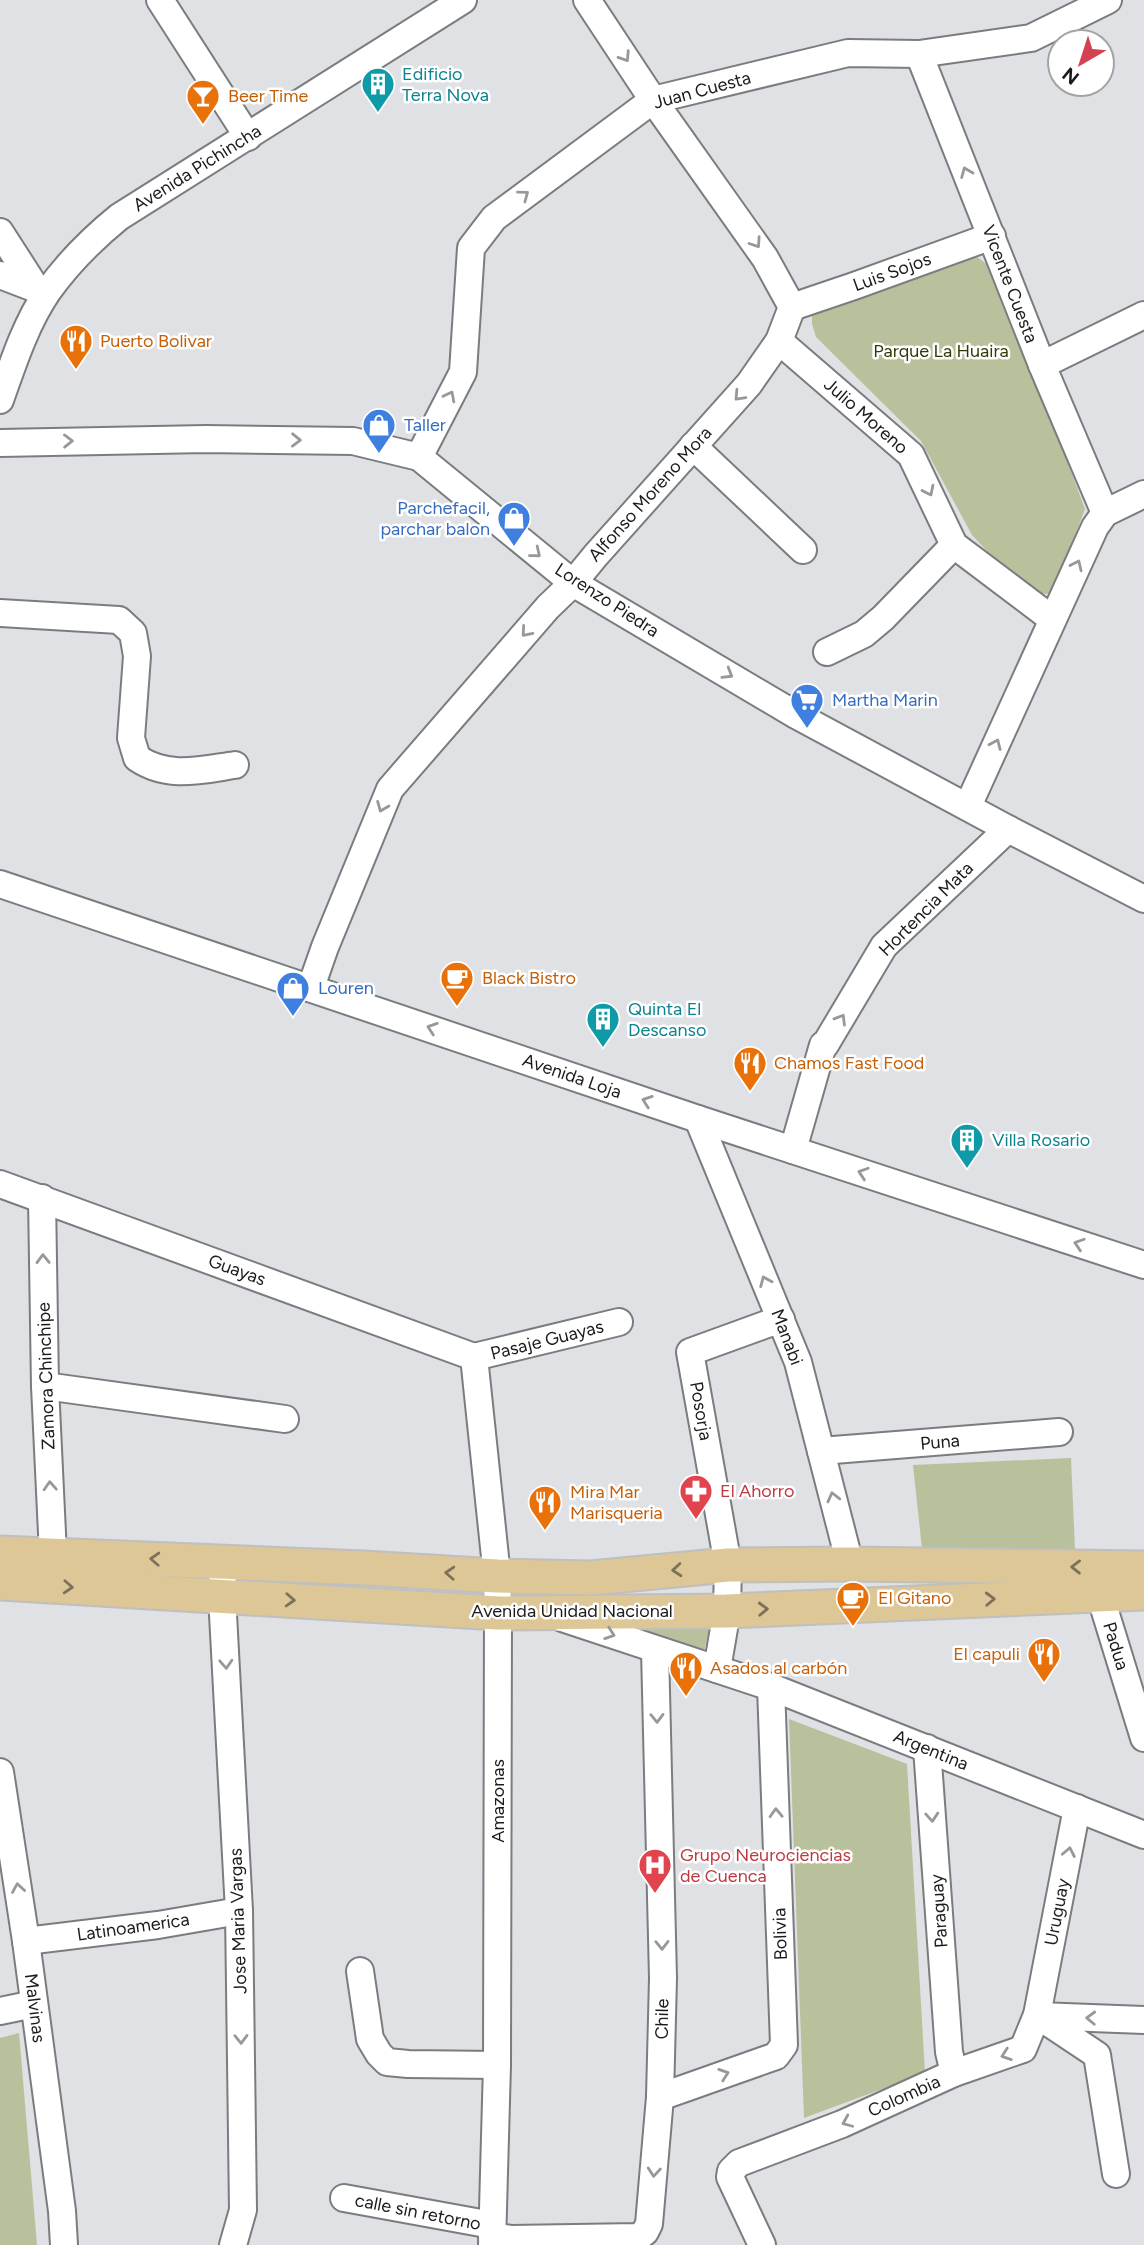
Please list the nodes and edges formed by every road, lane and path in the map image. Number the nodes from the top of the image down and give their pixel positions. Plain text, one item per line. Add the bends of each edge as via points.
1 (160, 0) edge
2 (463, 0) edge
3 (587, 0) edge
4 (1108, 0) edge
5 (919, 54) junction
6 (653, 100) junction
7 (248, 136) junction
8 (0, 232) edge
9 (992, 236) junction
10 (0, 275) edge
11 (41, 291) junction
12 (792, 307) junction
13 (1144, 315) edge
14 (779, 341) junction
15 (1042, 365) junction
16 (0, 400) edge
17 (0, 443) edge
18 (693, 446) junction
19 (419, 457) junction
20 (1144, 494) edge
21 (1105, 513) junction
22 (954, 545) junction
23 (803, 550) dead end
24 (573, 583) junction
25 (0, 613) edge
26 (1052, 619) junction
27 (827, 652) dead end
28 (235, 765) dead end
29 (968, 806) junction
30 (1008, 829) junction
31 (0, 884) edge
32 (1144, 899) edge
33 (311, 987) junction
34 (698, 1119) junction
35 (793, 1150) junction
36 (0, 1184) edge
37 (42, 1198) junction
38 (1144, 1265) edge
39 (781, 1319) junction
40 (619, 1322) dead end
41 (474, 1357) junction
42 (45, 1386) junction
43 (285, 1419) dead end
44 (1059, 1432) dead end
45 (821, 1451) junction
46 (0, 1553) edge
47 (53, 1554) junction
48 (223, 1562) junction
49 (850, 1564) junction
50 (728, 1565) junction
51 (1144, 1568) edge
52 (497, 1576) junction
53 (0, 1583) edge
54 (1144, 1593) edge
55 (1100, 1595) junction
56 (222, 1596) junction
57 (727, 1611) junction
58 (545, 1612) junction
59 (498, 1613) junction
60 (655, 1650) junction
61 (717, 1669) junction
62 (771, 1687) junction
63 (1144, 1738) edge
64 (928, 1748) junction
65 (0, 1772) edge
66 (1077, 1808) junction
67 (1144, 1835) edge
68 (239, 1912) junction
69 (26, 1941) junction
70 (360, 1970) dead end
71 (34, 2004) junction
72 (0, 2011) edge
73 (1037, 2015) junction
74 (1144, 2020) edge
75 (497, 2065) junction
76 (954, 2073) junction
77 (660, 2097) junction
78 (1116, 2174) dead end
79 (344, 2198) dead end
80 (492, 2235) edge
81 (64, 2245) edge
82 (233, 2245) edge
83 (762, 2245) edge

1 - 7 street
2 - 7 street, Avenida Pichincha
3 -> 6 street
4 - 5 street, Juan Cuesta via 1031,38
5 - 6 street, Juan Cuesta via 848,53
9 -> 5 street, Vicente Cuesta
6 -> 12 street via 754,241
19 -> 6 street, Juan Cuesta via 463,372 471,248 494,218
7 - 11 street, Avenida Pichincha via 119,217
8 - 11 street
9 - 12 street, Luis Sojos
9 - 15 street, Vicente Cuesta
10 - 11 street
11 - 16 street, Avenida Pichincha
12 - 14 street, Alfonso Moreno Mora
13 - 15 street
14 -> 18 street, Alfonso Moreno Mora via 749,384
14 -> 22 street, Julio Moreno via 911,455
15 - 21 street, Vicente Cuesta
17 -> 19 street, Lorenzo Piedra via 353,441
18 - 23 street
18 - 24 street, Alfonso Moreno Mora
19 -> 24 street, Lorenzo Piedra
20 - 21 street
26 -> 21 street
22 - 26 street, Julio Moreno
22 - 27 street via 874,626
24 -> 29 street, Lorenzo Piedra via 796,715
24 -> 33 street, Alfonso Moreno Mora via 390,789
25 - 28 street via 119,620 133,634 137,656 131,738 137,758 150,767 180,772
29 -> 26 street
29 - 30 street, Lorenzo Piedra
30 - 32 street, Lorenzo Piedra
35 -> 30 street, Hortencia Mata via 822,1045 884,946
31 - 33 street, Avenida Loja
34 -> 33 street, Avenida Loja
34 - 35 street, Avenida Loja
39 -> 34 street, Manabi
38 -> 35 street, Avenida Loja
36 - 37 street, Guayas
37 - 41 street, Guayas
42 -> 37 street, Zamora Chinchipe
39 - 45 street, Manabi via 799,1362
39 - 50 street, Posorja via 690,1352
40 - 41 street, Pasaje Guayas
41 - 52 street, Amazonas
42 - 43 street
47 -> 42 street, Zamora Chinchipe
44 - 45 street, Puna
49 -> 45 street, Manabi
46 - 47 main road, Avenida Unidad Nacional
48 -> 47 main road, Avenida Unidad Nacional
52 -> 48 main road, Avenida Unidad Nacional
48 - 56 street
49 - 50 main road, Avenida Unidad Nacional
51 -> 49 main road, Avenida Unidad Nacional
50 -> 52 main road, Avenida Unidad Nacional via 591,1578
50 - 57 street
52 - 59 street, Amazonas
53 -> 56 main road, Avenida Unidad Nacional
54 - 55 main road, Avenida Unidad Nacional
57 -> 55 main road, Avenida Unidad Nacional
55 - 63 street, Padua
56 -> 59 main road, Avenida Unidad Nacional
56 -> 68 street, Jose Maria Vargas
57 - 58 main road, Avenida Unidad Nacional
57 - 61 street
58 - 59 main road, Avenida Unidad Nacional
58 -> 60 street, Argentina
59 - 75 street, Amazonas
60 - 61 street, Argentina
60 -> 77 street, Chile via 663,1978
61 - 62 street, Argentina
62 - 64 street, Argentina
77 -> 62 street, Bolivia via 776,2056 784,2045
64 - 66 street, Argentina
64 -> 76 street, Paraguay
69 -> 65 street, Malvinas
66 - 67 street, Argentina
73 -> 66 street, Uruguay
68 - 69 street, Latinoamerica
68 -> 82 street, Jose Maria Vargas via 243,2210
69 - 71 street, Malvinas
70 - 75 street via 370,2039 387,2062
71 - 72 street
71 - 81 street, Malvinas
74 -> 73 street
73 -> 76 street, Colombia via 1023,2049
73 - 78 street via 1097,2055
75 - 80 street, Amazonas
76 -> 83 street, Colombia via 842,2124 738,2162 730,2177
77 -> 80 street, Chile via 645,2232 638,2237 511,2239
79 - 80 street, calle sin retorno

